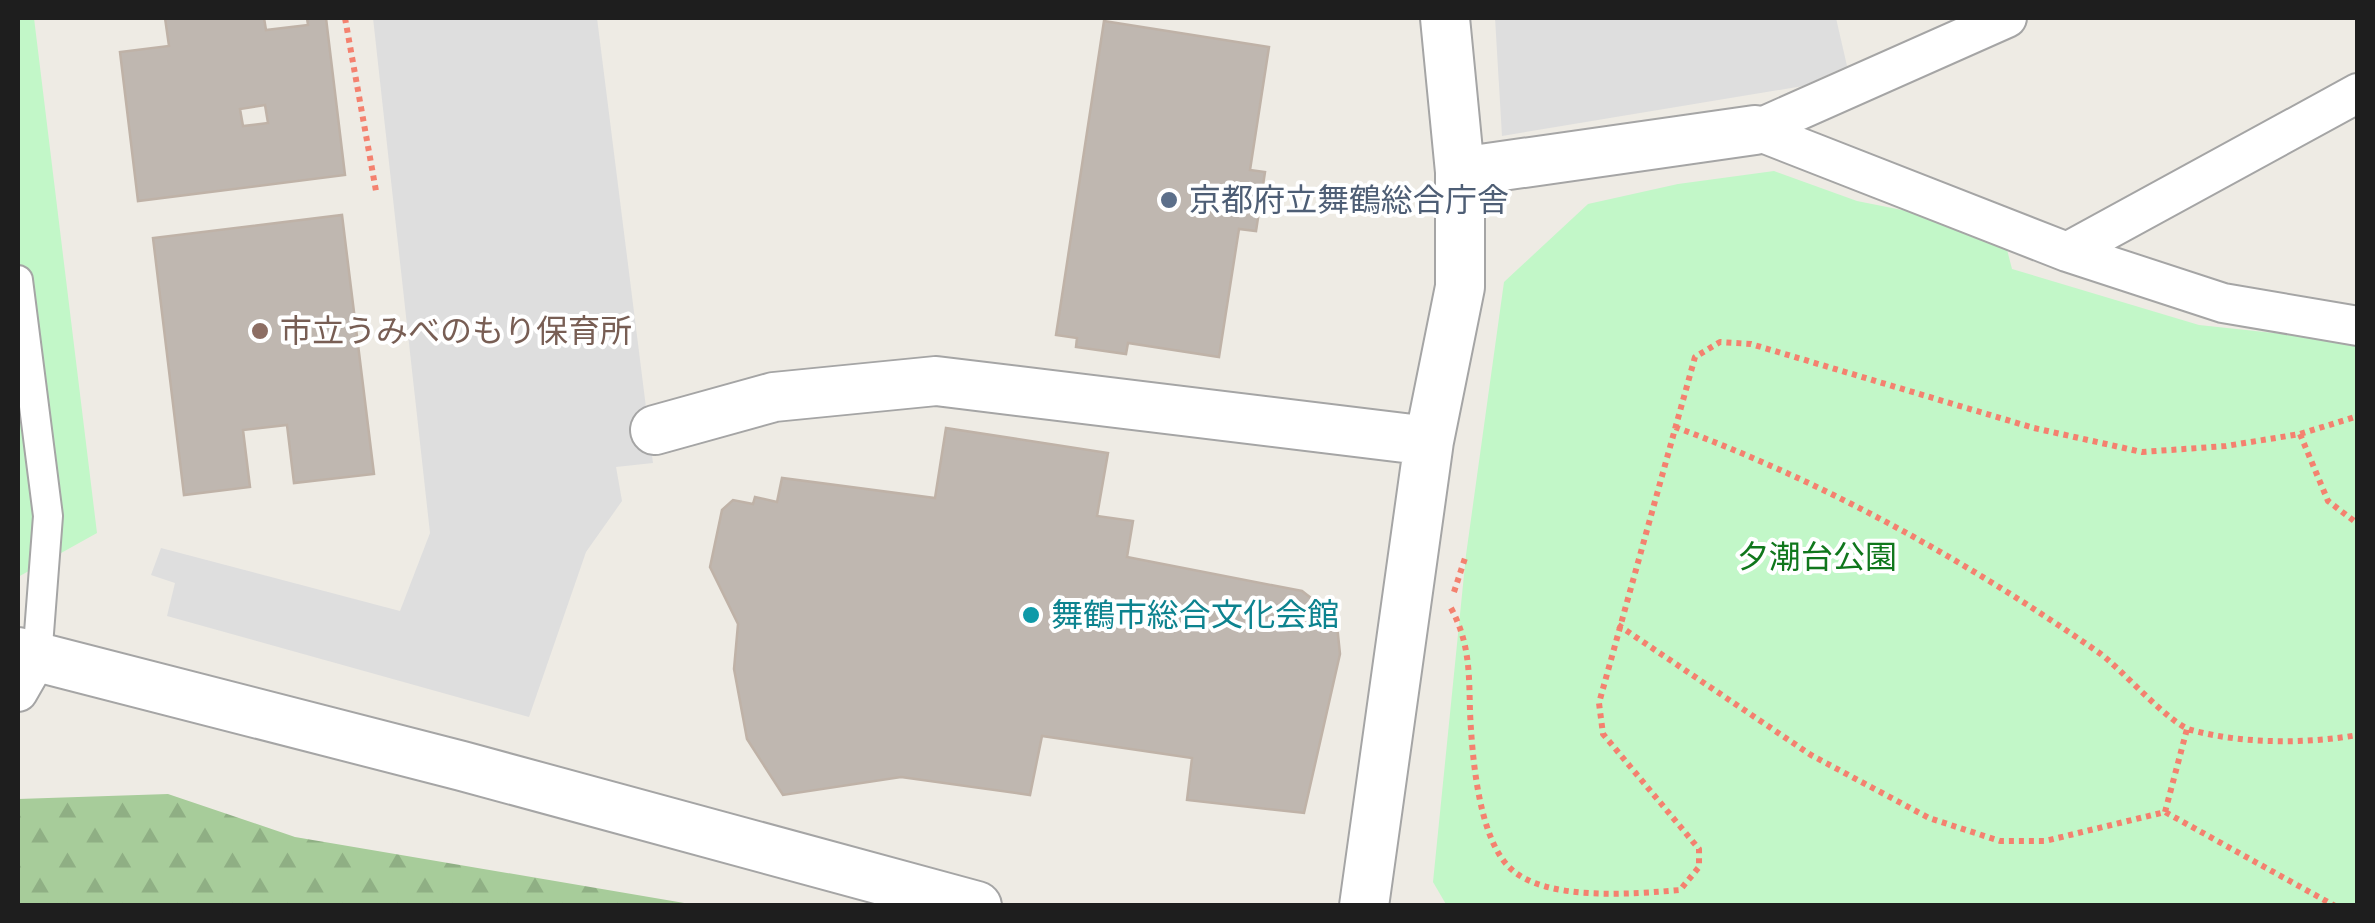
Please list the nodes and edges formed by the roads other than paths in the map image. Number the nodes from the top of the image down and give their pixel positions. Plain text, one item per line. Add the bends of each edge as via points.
1 (1445, 18) edge
2 (2008, 18) edge
3 (2358, 92) edge
4 (1755, 130) junction
5 (1460, 172) junction
6 (2066, 252) junction
7 (18, 280) edge
8 (2358, 326) edge
9 (654, 430) dead end
10 (1430, 441) junction
11 (24, 667) edge
12 (977, 906) edge
13 (1364, 906) edge

1 - 5 street
2 - 4 street
3 - 6 street
4 - 5 street
4 - 6 street
5 - 10 street via 1460,287
6 - 8 street via 2224,303
7 - 11 street via 48,516
9 - 10 street via 774,397 936,380
10 - 13 street
11 - 12 street via 388,746

